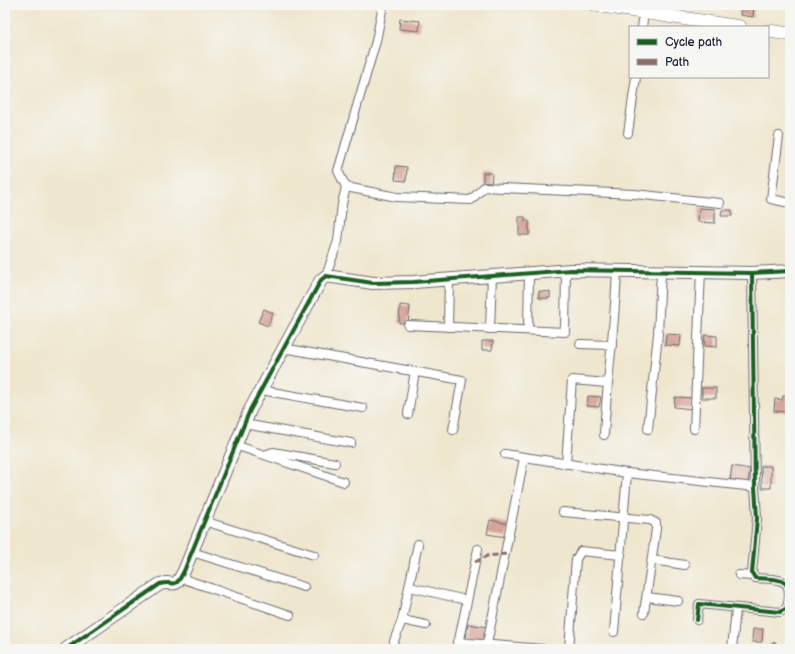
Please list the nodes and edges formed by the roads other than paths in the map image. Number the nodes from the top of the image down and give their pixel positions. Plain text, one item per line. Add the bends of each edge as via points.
1 (383, 5) edge
2 (596, 5) edge
3 (644, 13) junction
4 (642, 26) edge
5 (733, 26) edge
6 (769, 31) edge
7 (790, 34) edge
8 (636, 78) edge
9 (628, 133) dead end
10 (780, 136) dead end
11 (346, 187) junction
12 (720, 203) dead end
13 (790, 203) edge
14 (566, 270) junction
15 (617, 270) junction
16 (661, 271) junction
17 (701, 271) junction
18 (790, 272) edge
19 (529, 273) junction
20 (752, 273) junction
21 (326, 276) junction
22 (492, 276) junction
23 (449, 279) junction
24 (408, 325) dead end
25 (448, 327) junction
26 (490, 329) junction
27 (528, 330) junction
28 (580, 344) dead end
29 (612, 346) junction
30 (283, 348) junction
31 (415, 371) junction
32 (607, 383) junction
33 (261, 390) junction
34 (363, 408) dead end
35 (408, 414) dead end
36 (244, 424) junction
37 (648, 429) dead end
38 (694, 429) dead end
39 (453, 430) dead end
40 (604, 435) dead end
41 (351, 443) dead end
42 (235, 444) junction
43 (264, 454) junction
44 (505, 454) dead end
45 (524, 458) junction
46 (335, 463) dead end
47 (566, 464) junction
48 (627, 473) junction
49 (344, 482) dead end
50 (755, 487) junction
51 (563, 512) dead end
52 (624, 518) junction
53 (204, 521) junction
54 (418, 544) dead end
55 (478, 549) dead end
56 (192, 552) junction
57 (314, 555) dead end
58 (621, 555) junction
59 (652, 560) junction
60 (685, 565) dead end
61 (738, 575) dead end
62 (752, 576) junction
63 (181, 578) junction
64 (304, 587) dead end
65 (410, 587) junction
66 (647, 597) junction
67 (466, 600) junction
68 (678, 601) dead end
69 (736, 609) junction
70 (644, 613) dead end
71 (290, 615) dead end
72 (402, 620) junction
73 (697, 620) dead end
74 (426, 625) dead end
75 (614, 632) dead end
76 (394, 641) dead end
77 (457, 645) edge
78 (492, 646) edge
79 (531, 648) edge
80 (66, 649) edge
81 (543, 649) edge
82 (569, 649) edge
83 (732, 649) edge

1 - 11 street via 376,41 338,172
2 - 3 main road
3 - 4 street
3 - 5 main road
6 - 7 main road
8 - 9 street
10 - 13 street via 771,199
11 - 12 street via 397,197 471,200 484,187 634,194
11 - 21 street via 338,240
14 - 15 street
14 - 19 street
14 - 27 street via 566,330
15 - 16 street
15 - 29 street
16 - 17 street
16 - 37 street via 658,334
17 - 20 street
17 - 38 street
18 - 20 street
19 - 22 street
19 - 27 street
20 - 50 street
21 - 23 street via 373,283
21 - 30 street via 321,280
22 - 23 street
22 - 26 street
23 - 25 street
24 - 25 street
25 - 26 street
26 - 27 street
28 - 29 street
29 - 32 street
30 - 31 street
30 - 33 street
31 - 35 street
31 - 39 street via 462,380
32 - 40 street
32 - 47 street via 572,380
33 - 34 street
33 - 36 street
36 - 41 street
36 - 42 street
42 - 43 street
42 - 53 street
43 - 46 street via 272,452
43 - 49 street
44 - 45 street
45 - 47 street
45 - 78 street
47 - 48 street
48 - 50 street
48 - 52 street
50 - 62 street via 757,518
51 - 52 street
52 - 58 street
52 - 59 street via 650,520 656,523
53 - 56 street
53 - 57 street
54 - 65 street
55 - 67 street
56 - 63 street
56 - 64 street
58 - 75 street
58 - 82 street via 581,551 576,559
59 - 60 street
59 - 66 street
61 - 62 street
62 - 69 street via 784,581 790,594 787,608 780,612
63 - 71 street
63 - 80 street via 175,584 160,584
65 - 67 street
65 - 72 street via 404,602
66 - 68 street
66 - 70 street
67 - 77 street
69 - 73 street via 699,604
69 - 83 street
72 - 74 street
72 - 76 street
77 - 78 street
78 - 79 street
79 - 81 street

